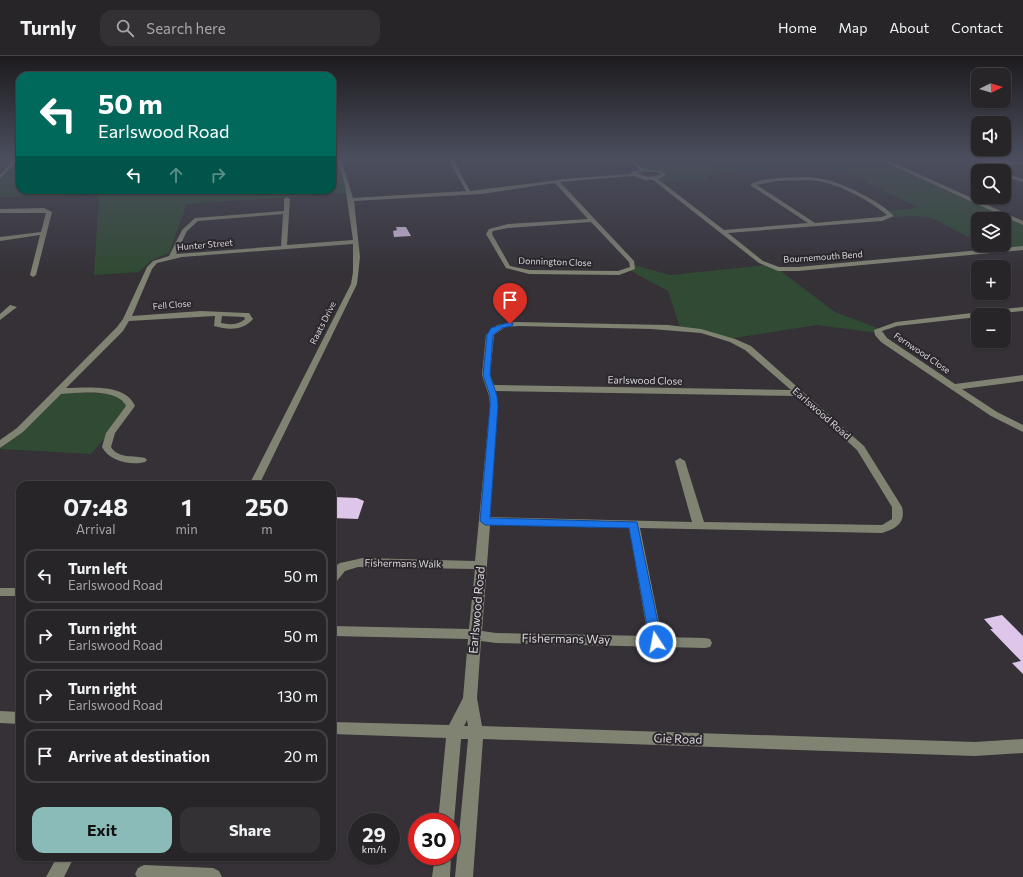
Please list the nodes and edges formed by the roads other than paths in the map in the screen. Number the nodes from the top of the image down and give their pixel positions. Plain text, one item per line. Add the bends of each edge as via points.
1 (396, 197) edge
2 (571, 197) edge
3 (679, 197) edge
4 (772, 197) edge
5 (857, 197) edge
6 (966, 197) edge
7 (287, 198) dead end
8 (350, 200) joint
9 (0, 212) edge
10 (286, 212) junction
11 (592, 220) junction
12 (1023, 223) edge
13 (815, 225) junction
14 (723, 232) junction
15 (43, 233) junction
16 (0, 239) edge
17 (356, 242) junction
18 (284, 248) junction
19 (1023, 248) edge
20 (172, 257) junction
21 (34, 275) dead end
22 (13, 307) dead end
23 (1023, 309) edge
24 (219, 313) dead end
25 (0, 318) edge
26 (127, 319) junction
27 (1023, 378) edge
28 (490, 388) junction
29 (954, 388) junction
30 (60, 391) junction
31 (799, 393) junction
32 (1023, 429) edge
33 (0, 445) edge
34 (142, 460) dead end
35 (680, 461) dead end
36 (256, 481) edge
37 (485, 521) junction
38 (634, 524) junction
39 (699, 526) junction
40 (481, 565) junction
41 (336, 571) edge
42 (0, 592) edge
43 (16, 592) edge
44 (336, 631) edge
45 (475, 635) junction
46 (656, 642) junction
47 (705, 643) dead end
48 (470, 698) junction
49 (0, 717) edge
50 (16, 718) edge
51 (336, 728) edge
52 (454, 731) junction
53 (476, 732) junction
54 (1023, 746) edge
55 (447, 813) edge
56 (64, 861) edge
57 (442, 865) edge
58 (144, 874) dead end
59 (56, 877) edge
60 (213, 877) edge
61 (441, 877) edge
62 (464, 877) edge

1 - 8 street
2 - 11 street, Donnington Close
3 - 14 street, Bournemouth Bend
4 - 13 street
5 - 13 street via 891,216
6 - 12 street
7 - 10 street
8 - 17 street, Raats Drive
9 - 15 street via 49,212
10 - 18 street
10 - 20 street via 197,219 180,237
11 - 11 street, Donnington Close via 632,262 633,268 625,272 611,273 516,270 508,267 489,232 502,227
13 - 14 street
14 - 19 street, Bournemouth Bend via 761,262 778,269 789,270
15 - 16 street
15 - 21 street
17 - 18 street, Hunter Street
17 - 36 street, Raats Drive via 358,266 354,284
18 - 20 street, Hunter Street
20 - 26 street, Hunter Street via 155,262 149,268
22 - 25 street
23 - 29 street, Fernwood Close via 896,324 878,330 878,335 884,340
24 - 26 street, Fell Close
26 - 30 street, Hunter Street
27 - 29 street
28 - 31 street, Earlswood Close
28 - 31 street, Earlswood Road via 486,375 490,335 500,326 519,324 680,327 709,332 748,348
28 - 37 street, Earlswood Road via 494,406
29 - 32 street, Fernwood Close
30 - 33 street, Hunter Street via 20,430
30 - 34 street via 102,391 127,396 131,400 131,406 107,439 105,446 107,451 117,457
31 - 39 street, Earlswood Road via 861,448 897,507 897,522 882,529
35 - 39 street
37 - 38 street, Earlswood Road
37 - 40 street, Earlswood Road
38 - 39 street, Earlswood Road
38 - 46 street
40 - 41 street, Fishermans Walk via 363,562 350,563
40 - 45 street, Earlswood Road
42 - 43 street
44 - 45 street
45 - 46 street, Fishermans Way via 496,638
45 - 48 street, Earlswood Road
46 - 47 street, Fishermans Way
48 - 52 street, Earlswood Road
48 - 53 street, Earlswood Road
49 - 50 street
51 - 52 street, Gie Road
52 - 53 street, Gie Road
52 - 55 street
53 - 54 street, Gie Road via 975,749
53 - 62 street, Earlswood Road
56 - 59 street
57 - 61 street
58 - 60 street

